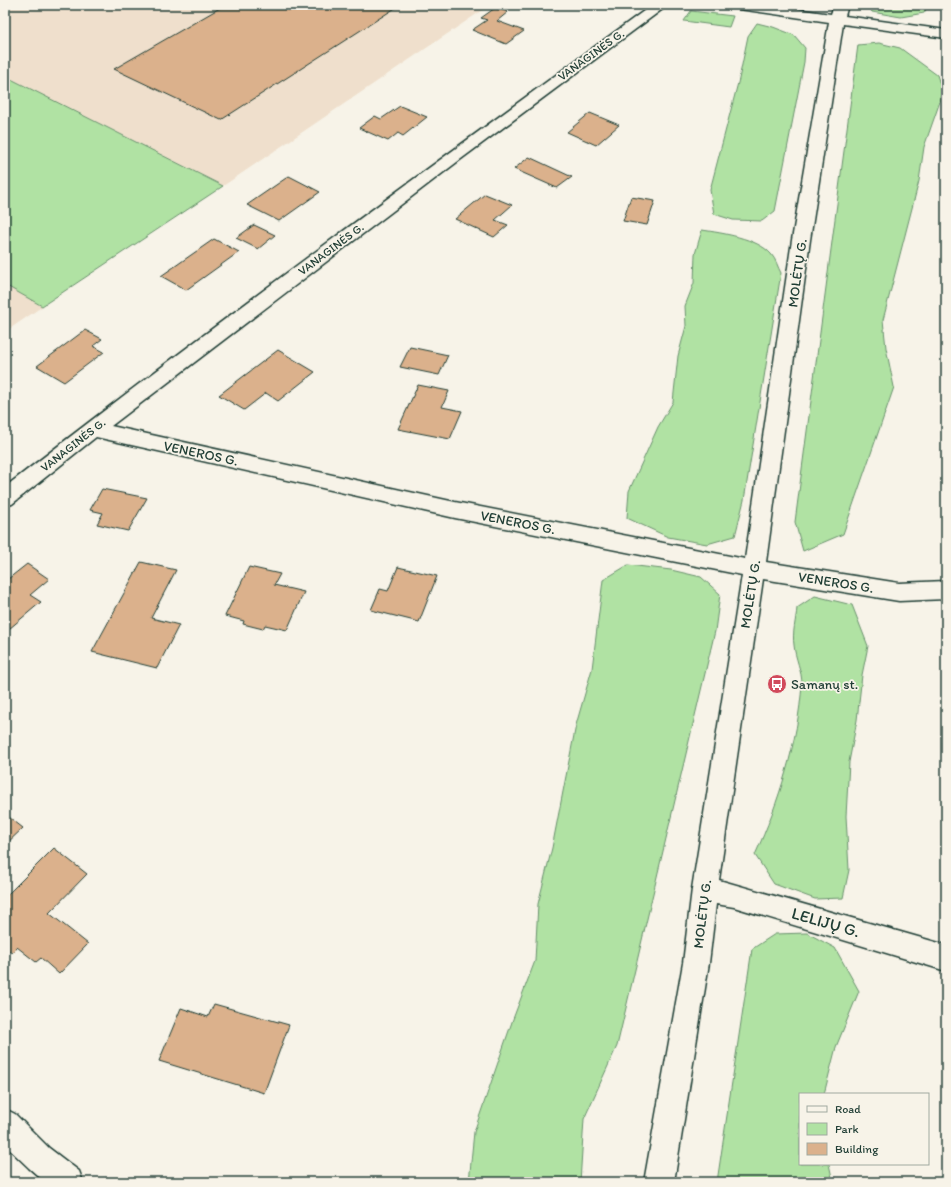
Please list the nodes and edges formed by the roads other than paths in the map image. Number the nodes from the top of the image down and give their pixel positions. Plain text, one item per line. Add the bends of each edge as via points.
1 (661, 5) edge
2 (739, 5) edge
3 (839, 12) edge
4 (946, 34) edge
5 (93, 429) junction
6 (5, 498) edge
7 (754, 569) junction
8 (946, 590) edge
9 (705, 889) junction
10 (946, 958) edge
11 (5, 1124) edge
12 (68, 1182) edge
13 (659, 1182) edge

1 - 5 street, VANAGINĖS G. via 438,168
2 - 3 street
3 - 4 street
3 - 7 street, MOLĖTŲ G. via 801,240
5 - 6 street, VANAGINĖS G.
5 - 7 street, VENEROS G. via 455,510
7 - 8 street, VENEROS G. via 899,592
7 - 9 street, MOLĖTŲ G.
9 - 10 street, LELIJŲ G. via 734,895
9 - 13 street, MOLĖTŲ G. via 696,963
11 - 12 street

